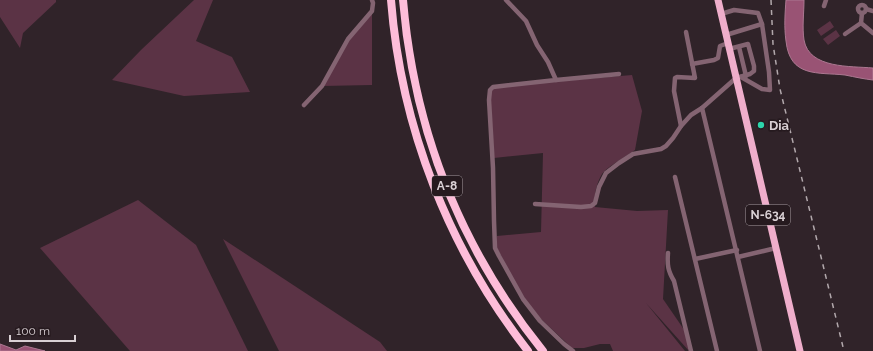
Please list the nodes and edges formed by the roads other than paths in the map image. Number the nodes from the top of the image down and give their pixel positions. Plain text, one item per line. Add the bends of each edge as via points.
1 (372, 0) edge
2 (391, 0) edge
3 (403, 0) edge
4 (506, 0) edge
5 (718, 0) edge
6 (826, 0) edge
7 (859, 0) edge
8 (824, 6) dead end
9 (863, 9) junction
10 (873, 11) edge
11 (721, 14) junction
12 (861, 23) junction
13 (762, 24) junction
14 (686, 32) dead end
15 (873, 33) edge
16 (845, 34) dead end
17 (726, 35) junction
18 (728, 46) junction
19 (739, 47) junction
20 (692, 64) junction
21 (620, 74) dead end
22 (744, 76) junction
23 (556, 80) junction
24 (304, 105) dead end
25 (702, 108) junction
26 (680, 126) junction
27 (675, 177) dead end
28 (535, 204) dead end
29 (776, 248) junction
30 (737, 250) junction
31 (668, 253) dead end
32 (738, 257) junction
33 (695, 259) junction
34 (528, 351) edge
35 (543, 351) edge
36 (573, 351) edge
37 (691, 351) edge
38 (717, 351) edge
39 (760, 351) edge
40 (800, 351) edge

1 - 24 street via 372,11 348,38 322,86
2 - 34 highway, A-8 via 405,96 431,179 473,270
3 - 35 highway, A-8 via 416,89 443,178 486,268 512,310
4 - 23 street via 526,21
5 - 11 highway, N-634
6 - 8 street
7 - 9 street
9 - 10 street
9 - 12 street
11 - 13 street via 734,10 758,13
11 - 17 highway, N-634
12 - 15 street
12 - 16 street
13 - 17 street
13 - 22 street via 770,90 762,89
14 - 20 street
17 - 18 highway, N-634
18 - 19 street
18 - 20 street via 720,46 718,58
18 - 22 highway, N-634
19 - 22 street
19 - 22 street via 748,44 754,66 754,71
20 - 26 street via 695,78 675,78 674,91
21 - 23 street
22 - 25 street
22 - 29 highway, N-634
23 - 36 street via 493,87 490,90 495,248 523,299 540,321
25 - 26 street
25 - 30 street
26 - 28 street via 666,146 633,154 606,173 595,203 591,206 581,208
27 - 33 street
29 - 32 street
29 - 40 highway, N-634
30 - 32 street
30 - 33 street
31 - 37 street via 669,274 674,281
32 - 39 street
33 - 38 street

